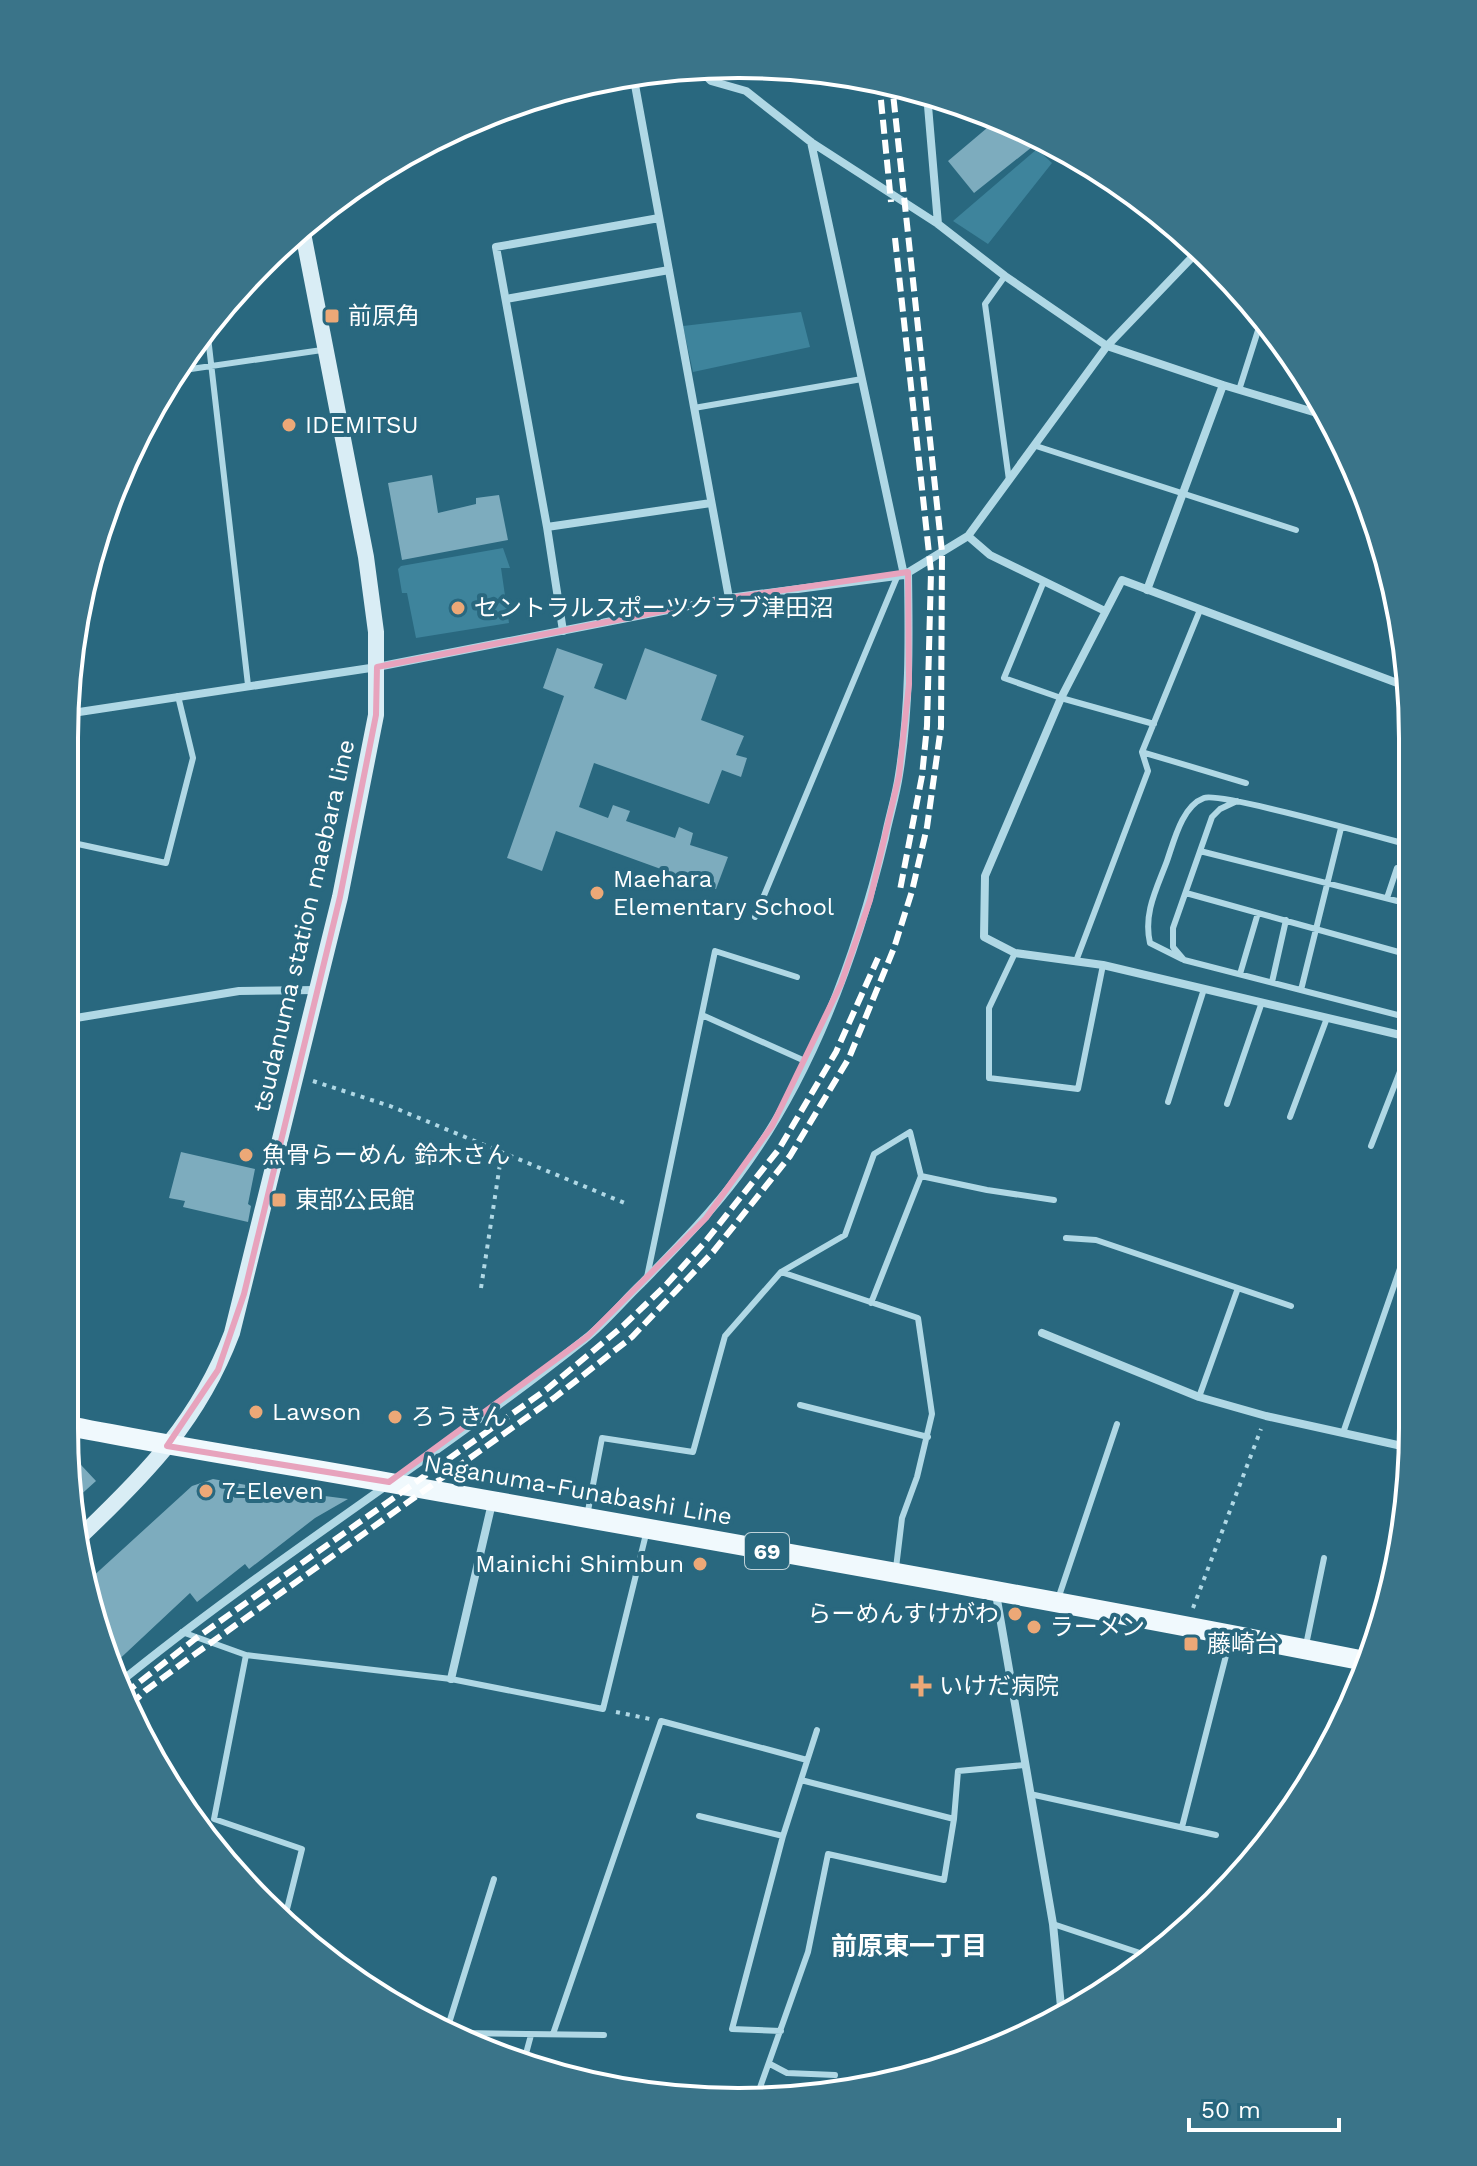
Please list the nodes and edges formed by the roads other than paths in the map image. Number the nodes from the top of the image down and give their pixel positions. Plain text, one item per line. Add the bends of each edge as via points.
1 (709, 79) edge
2 (635, 87) edge
3 (928, 106) edge
4 (811, 142) junction
5 (659, 218) junction
6 (938, 224) junction
7 (305, 241) edge
8 (1192, 258) edge
9 (669, 270) junction
10 (1005, 276) junction
11 (506, 299) junction
12 (1258, 330) edge
13 (209, 343) edge
14 (1107, 346) junction
15 (326, 349) junction
16 (212, 368) junction
17 (191, 370) edge
18 (862, 379) junction
19 (1223, 385) junction
20 (1239, 390) junction
21 (694, 408) junction
22 (1313, 412) edge
23 (1036, 446) junction
24 (1009, 483) junction
25 (1183, 493) junction
26 (711, 503) junction
27 (547, 527) junction
28 (1296, 530) dead end
29 (968, 536) junction
30 (903, 575) junction
31 (1044, 581) junction
32 (1147, 590) junction
33 (729, 598) junction
34 (1200, 610) junction
35 (1105, 611) junction
36 (563, 631) junction
37 (377, 667) junction
38 (1397, 683) edge
39 (248, 685) junction
40 (178, 696) junction
41 (1061, 698) junction
42 (79, 712) edge
43 (1154, 724) junction
44 (1142, 752) junction
45 (1246, 783) dead end
46 (1237, 801) junction
47 (1341, 828) junction
48 (1399, 842) edge
49 (78, 844) edge
50 (1200, 851) junction
51 (1399, 868) edge
52 (1327, 883) junction
53 (1186, 893) junction
54 (1387, 898) junction
55 (1399, 901) edge
56 (1258, 913) junction
57 (755, 917) dead end
58 (1286, 920) junction
59 (1316, 929) junction
60 (1399, 952) edge
61 (1015, 953) junction
62 (1184, 960) junction
63 (1076, 961) junction
64 (1103, 965) junction
65 (1240, 974) junction
66 (797, 977) dead end
67 (1272, 982) junction
68 (1204, 989) junction
69 (317, 990) junction
70 (1301, 990) junction
71 (1262, 1002) junction
72 (702, 1015) junction
73 (1399, 1015) edge
74 (78, 1018) edge
75 (1327, 1018) junction
76 (1399, 1035) edge
77 (805, 1061) junction
78 (1399, 1074) edge
79 (1168, 1102) dead end
80 (1227, 1104) dead end
81 (1290, 1117) dead end
82 (1371, 1146) dead end
83 (921, 1176) junction
84 (1054, 1200) dead end
85 (1066, 1238) dead end
86 (1399, 1271) edge
87 (781, 1272) junction
88 (647, 1277) junction
89 (1238, 1288) junction
90 (871, 1303) junction
91 (1291, 1306) dead end
92 (1042, 1333) dead end
93 (1199, 1397) junction
94 (800, 1405) dead end
95 (1117, 1424) dead end
96 (78, 1428) edge
97 (1343, 1433) junction
98 (928, 1437) junction
99 (1399, 1445) edge
100 (167, 1446) junction
101 (389, 1482) junction
102 (492, 1503) junction
103 (586, 1519) junction
104 (87, 1530) edge
105 (647, 1530) junction
106 (1324, 1558) dead end
107 (895, 1573) junction
108 (996, 1593) junction
109 (1057, 1603) junction
110 (182, 1632) junction
111 (1231, 1636) junction
112 (1305, 1649) junction
113 (246, 1655) junction
114 (1357, 1659) edge
115 (127, 1677) edge
116 (451, 1679) junction
117 (817, 1730) dead end
118 (807, 1760) junction
119 (1025, 1765) junction
120 (801, 1780) junction
121 (1030, 1794) junction
122 (699, 1816) dead end
123 (954, 1819) junction
124 (1182, 1827) junction
125 (1216, 1835) dead end
126 (783, 1836) junction
127 (494, 1879) dead end
128 (287, 1909) edge
129 (1053, 1924) junction
130 (1140, 1953) edge
131 (1061, 2004) edge
132 (449, 2022) edge
133 (781, 2031) junction
134 (476, 2033) edge
135 (553, 2034) junction
136 (531, 2035) junction
137 (604, 2035) dead end
138 (526, 2053) edge
139 (770, 2064) junction
140 (835, 2075) dead end
141 (760, 2087) edge

1 - 4 street via 746,91
2 - 5 street
3 - 6 street
4 - 6 street
4 - 18 street
5 - 9 street
5 - 11 street via 496,247
6 - 10 street
7 - 15 main road, tsudanuma station maebara line
8 - 14 street
9 - 11 street
9 - 21 street
10 - 14 street
10 - 24 lane via 985,304
11 - 27 street
12 - 20 lane
13 - 16 lane
14 - 19 street
14 - 23 street
15 - 16 lane
15 - 37 main road, tsudanuma station maebara line via 366,557
16 - 17 lane
16 - 39 lane
18 - 21 lane
18 - 30 street
19 - 20 street
19 - 25 street
20 - 22 street
21 - 26 street
23 - 24 street
23 - 25 lane
24 - 29 street
25 - 28 lane
25 - 32 street
26 - 27 street
26 - 33 street
27 - 36 street
29 - 30 street
29 - 31 street via 990,555
30 - 33 street
30 - 57 lane
30 - 77 street via 909,684 899,776 870,900 841,984
31 - 35 street
31 - 41 lane via 1004,678
32 - 34 street
32 - 35 street via 1122,580
33 - 36 street
34 - 38 street
34 - 43 lane
35 - 41 street
36 - 37 street
37 - 39 street
37 - 69 main road, tsudanuma station maebara line via 376,715
39 - 40 street
40 - 42 street
40 - 49 lane via 193,758 166,863
41 - 43 lane
41 - 61 street via 985,876 984,937
43 - 44 lane
44 - 45 lane
44 - 63 lane via 1148,771
46 - 47 lane
46 - 50 lane via 1212,817
46 - 62 lane via 1204,798 1195,804 1182,821 1148,911 1150,943
47 - 48 lane
47 - 52 lane
50 - 52 lane
50 - 53 lane
51 - 54 lane
52 - 54 lane
52 - 59 lane
53 - 56 lane
53 - 62 lane via 1173,928 1173,947
54 - 55 lane
56 - 58 lane
56 - 65 lane
58 - 59 lane
58 - 67 lane
59 - 60 lane
59 - 70 lane
61 - 63 street
61 - 64 lane via 989,1008 989,1078 1078,1089
62 - 65 lane
63 - 64 street
64 - 68 street
65 - 67 lane
66 - 72 lane via 715,951
67 - 70 lane
68 - 71 street
68 - 79 lane
69 - 74 street via 239,991
69 - 100 main road, tsudanuma station maebara line via 232,1333 200,1402
70 - 73 lane
71 - 75 street
71 - 80 lane
72 - 77 lane
72 - 88 lane
75 - 76 street
75 - 81 lane
77 - 88 street via 740,1174 706,1218
78 - 82 lane
83 - 84 lane
83 - 87 lane via 910,1132 874,1154 845,1235
83 - 90 lane
85 - 89 lane via 1096,1240
86 - 97 lane
87 - 90 lane
87 - 103 lane via 725,1336 693,1452 602,1438
88 - 101 street via 588,1336
89 - 91 lane
89 - 93 lane
90 - 98 lane via 918,1318 932,1414
92 - 93 street
93 - 97 street
94 - 98 lane
95 - 109 lane
96 - 100 main road, Naganuma-Funabashi Line / 69
97 - 99 street
98 - 107 lane via 902,1518
100 - 101 main road, Naganuma-Funabashi Line / 69
100 - 104 main road, tsudanuma station maebara line
101 - 102 main road, Naganuma-Funabashi Line / 69
101 - 110 street
102 - 103 main road, Naganuma-Funabashi Line / 69
102 - 116 street
103 - 105 main road, Naganuma-Funabashi Line / 69
105 - 107 main road, Naganuma-Funabashi Line / 69
105 - 116 lane via 603,1709
106 - 112 lane
107 - 108 main road, Naganuma-Funabashi Line / 69
108 - 109 main road, Naganuma-Funabashi Line / 69
108 - 119 street
109 - 111 main road, Naganuma-Funabashi Line / 69
110 - 113 lane
110 - 115 street
111 - 112 main road, Naganuma-Funabashi Line / 69
111 - 124 lane
112 - 114 main road, Naganuma-Funabashi Line / 69
113 - 116 lane
113 - 128 lane via 214,1819 302,1849
117 - 118 lane
118 - 120 lane
118 - 135 lane via 661,1721
119 - 121 street
119 - 123 lane via 958,1771
120 - 123 lane
120 - 126 lane
121 - 124 lane
121 - 129 street
122 - 126 lane
123 - 133 lane via 944,1880 828,1854 808,1952
124 - 125 lane
126 - 133 lane via 732,2029
127 - 132 lane
129 - 130 lane
129 - 131 street
133 - 139 lane
134 - 136 lane
135 - 136 lane
135 - 137 lane
136 - 138 lane
139 - 140 lane via 787,2073
139 - 141 lane

